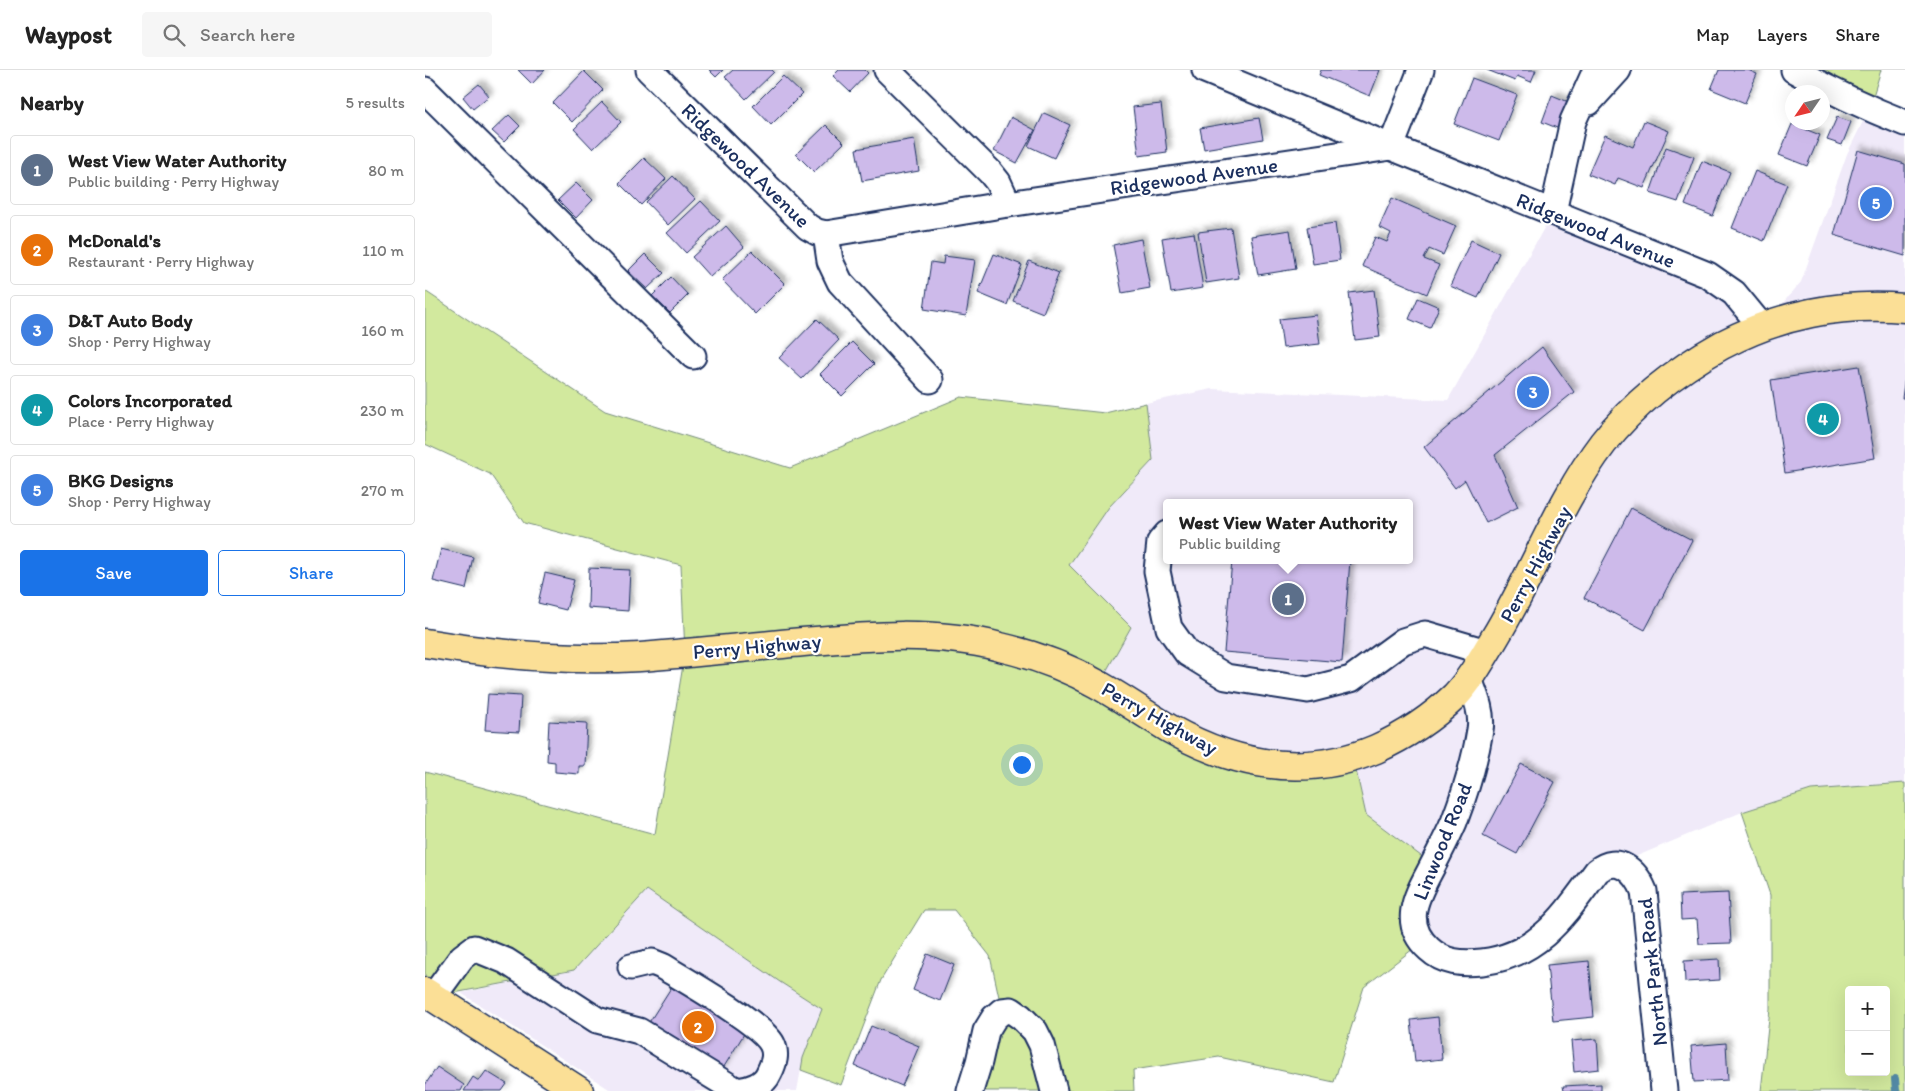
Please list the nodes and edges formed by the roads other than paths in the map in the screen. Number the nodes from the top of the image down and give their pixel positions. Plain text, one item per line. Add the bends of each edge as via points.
1 (649, 70) edge
2 (887, 70) edge
3 (1205, 70) edge
4 (1421, 70) edge
5 (1596, 70) edge
6 (1619, 70) edge
7 (1794, 70) edge
8 (425, 90) edge
9 (1573, 121) junction
10 (1905, 123) edge
11 (1391, 148) junction
12 (1008, 204) junction
13 (1553, 212) junction
14 (826, 234) junction
15 (1905, 308) edge
16 (1762, 327) junction
17 (693, 356) dead end
18 (930, 380) dead end
19 (1163, 539) edge
20 (425, 642) edge
21 (1486, 652) junction
22 (1469, 679) junction
23 (1618, 864) joint
24 (631, 967) dead end
25 (429, 995) edge
26 (579, 1091) edge
27 (970, 1091) edge
28 (1053, 1091) edge
29 (1664, 1091) edge

1 - 14 street, Ridgewood Avenue via 807,228
2 - 12 street via 990,172
3 - 11 street
4 - 11 street
5 - 9 street
6 - 9 street
7 - 10 street via 1869,109
8 - 17 street
9 - 13 street
11 - 12 street, Ridgewood Avenue
11 - 13 street, Ridgewood Avenue
12 - 14 street, Ridgewood Avenue
13 - 16 street, Ridgewood Avenue via 1708,275 1734,294
14 - 18 street via 830,262 840,282
15 - 16 main road, Perry Highway via 1836,308
16 - 21 main road, Perry Highway via 1685,368 1618,425 1585,470
19 - 21 street via 1157,571 1169,628 1187,653 1225,678 1308,690 1351,679 1403,641 1425,634
20 - 22 main road, Perry Highway via 497,653 590,659 880,636 945,637 1027,654 1077,673 1171,730 1219,752 1249,761 1287,766 1331,762 1376,749 1419,726
21 - 22 main road, Perry Highway
22 - 23 street, Linwood Road via 1481,716 1480,731 1454,820 1416,898 1415,926 1422,942 1435,954 1468,964 1517,953 1554,927 1597,871 1603,866
23 - 29 street, North Park Road via 1635,874 1644,891
24 - 25 street via 651,962 662,966 765,1034 775,1055 767,1077 752,1088 737,1091 639,1031 597,1020 506,961 475,948 462,957
25 - 26 main road
27 - 28 street via 986,1031 1002,1011 1011,1010 1035,1031 1042,1045

